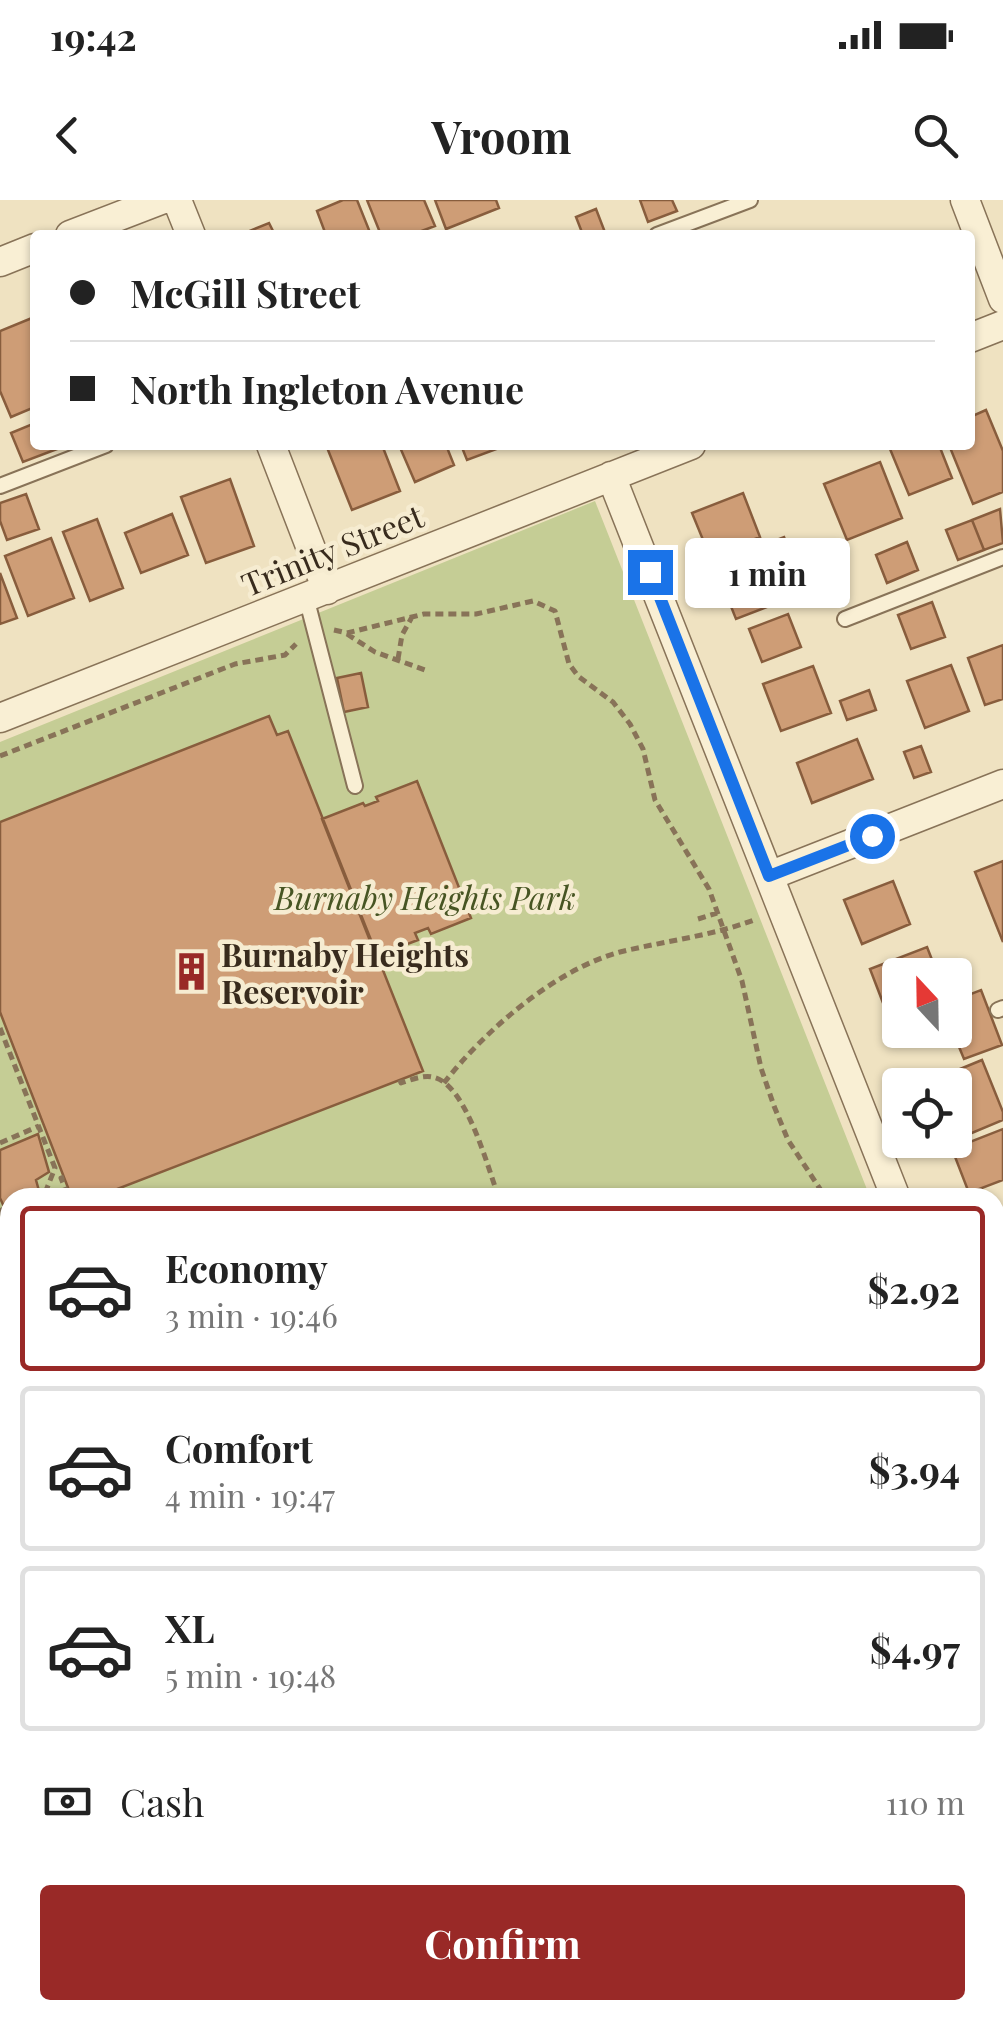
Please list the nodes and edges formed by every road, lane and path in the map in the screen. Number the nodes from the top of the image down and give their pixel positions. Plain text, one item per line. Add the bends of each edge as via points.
1 (161, 200) edge
2 (177, 200) edge
3 (750, 200) edge
4 (965, 200) edge
5 (83, 230) edge
6 (188, 230) edge
7 (670, 230) edge
8 (30, 250) edge
9 (0, 262) edge
10 (1003, 299) edge
11 (1003, 325) edge
12 (975, 336) edge
13 (93, 450) edge
14 (273, 450) edge
15 (678, 450) edge
16 (611, 476) junction
17 (0, 486) edge
18 (1003, 558) edge
19 (316, 593) junction
20 (412, 618) junction
21 (844, 619) dead end
22 (315, 625) junction
23 (346, 633) junction
24 (398, 659) junction
25 (425, 670) dead end
26 (0, 718) edge
27 (0, 756) edge
28 (1003, 784) edge
29 (354, 786) dead end
30 (769, 876) junction
31 (717, 913) junction
32 (698, 919) dead end
33 (754, 920) dead end
34 (726, 930) junction
35 (0, 1028) edge
36 (8, 1048) junction
37 (0, 1051) edge
38 (400, 1080) dead end
39 (444, 1083) junction
40 (39, 1126) junction
41 (0, 1143) edge
42 (64, 1177) dead end
43 (47, 1188) edge
44 (65, 1188) edge
45 (495, 1188) edge
46 (819, 1188) edge
47 (892, 1188) edge

1 - 5 street
2 - 6 street
3 - 7 lane
4 - 10 street
8 - 9 street
11 - 12 street
13 - 17 lane
14 - 19 street
15 - 16 street, Trinity Street
16 - 19 street, Trinity Street
16 - 30 street
18 - 21 lane
19 - 22 lane
19 - 26 street, Trinity Street
20 - 23 path
20 - 24 path
20 - 31 path via 476,614 532,601 555,611 570,664 630,724 655,800
22 - 23 path
22 - 27 path via 286,655 235,664
22 - 29 lane
23 - 24 path
24 - 25 path
28 - 30 street
30 - 47 street
31 - 32 path
31 - 34 path
33 - 34 path
34 - 39 path via 592,962 512,1014
34 - 46 path via 774,1106
35 - 36 path
36 - 37 path
36 - 40 path
38 - 39 path via 430,1076
39 - 45 path via 464,1106
40 - 41 path
40 - 43 path via 54,1168
42 - 44 path

